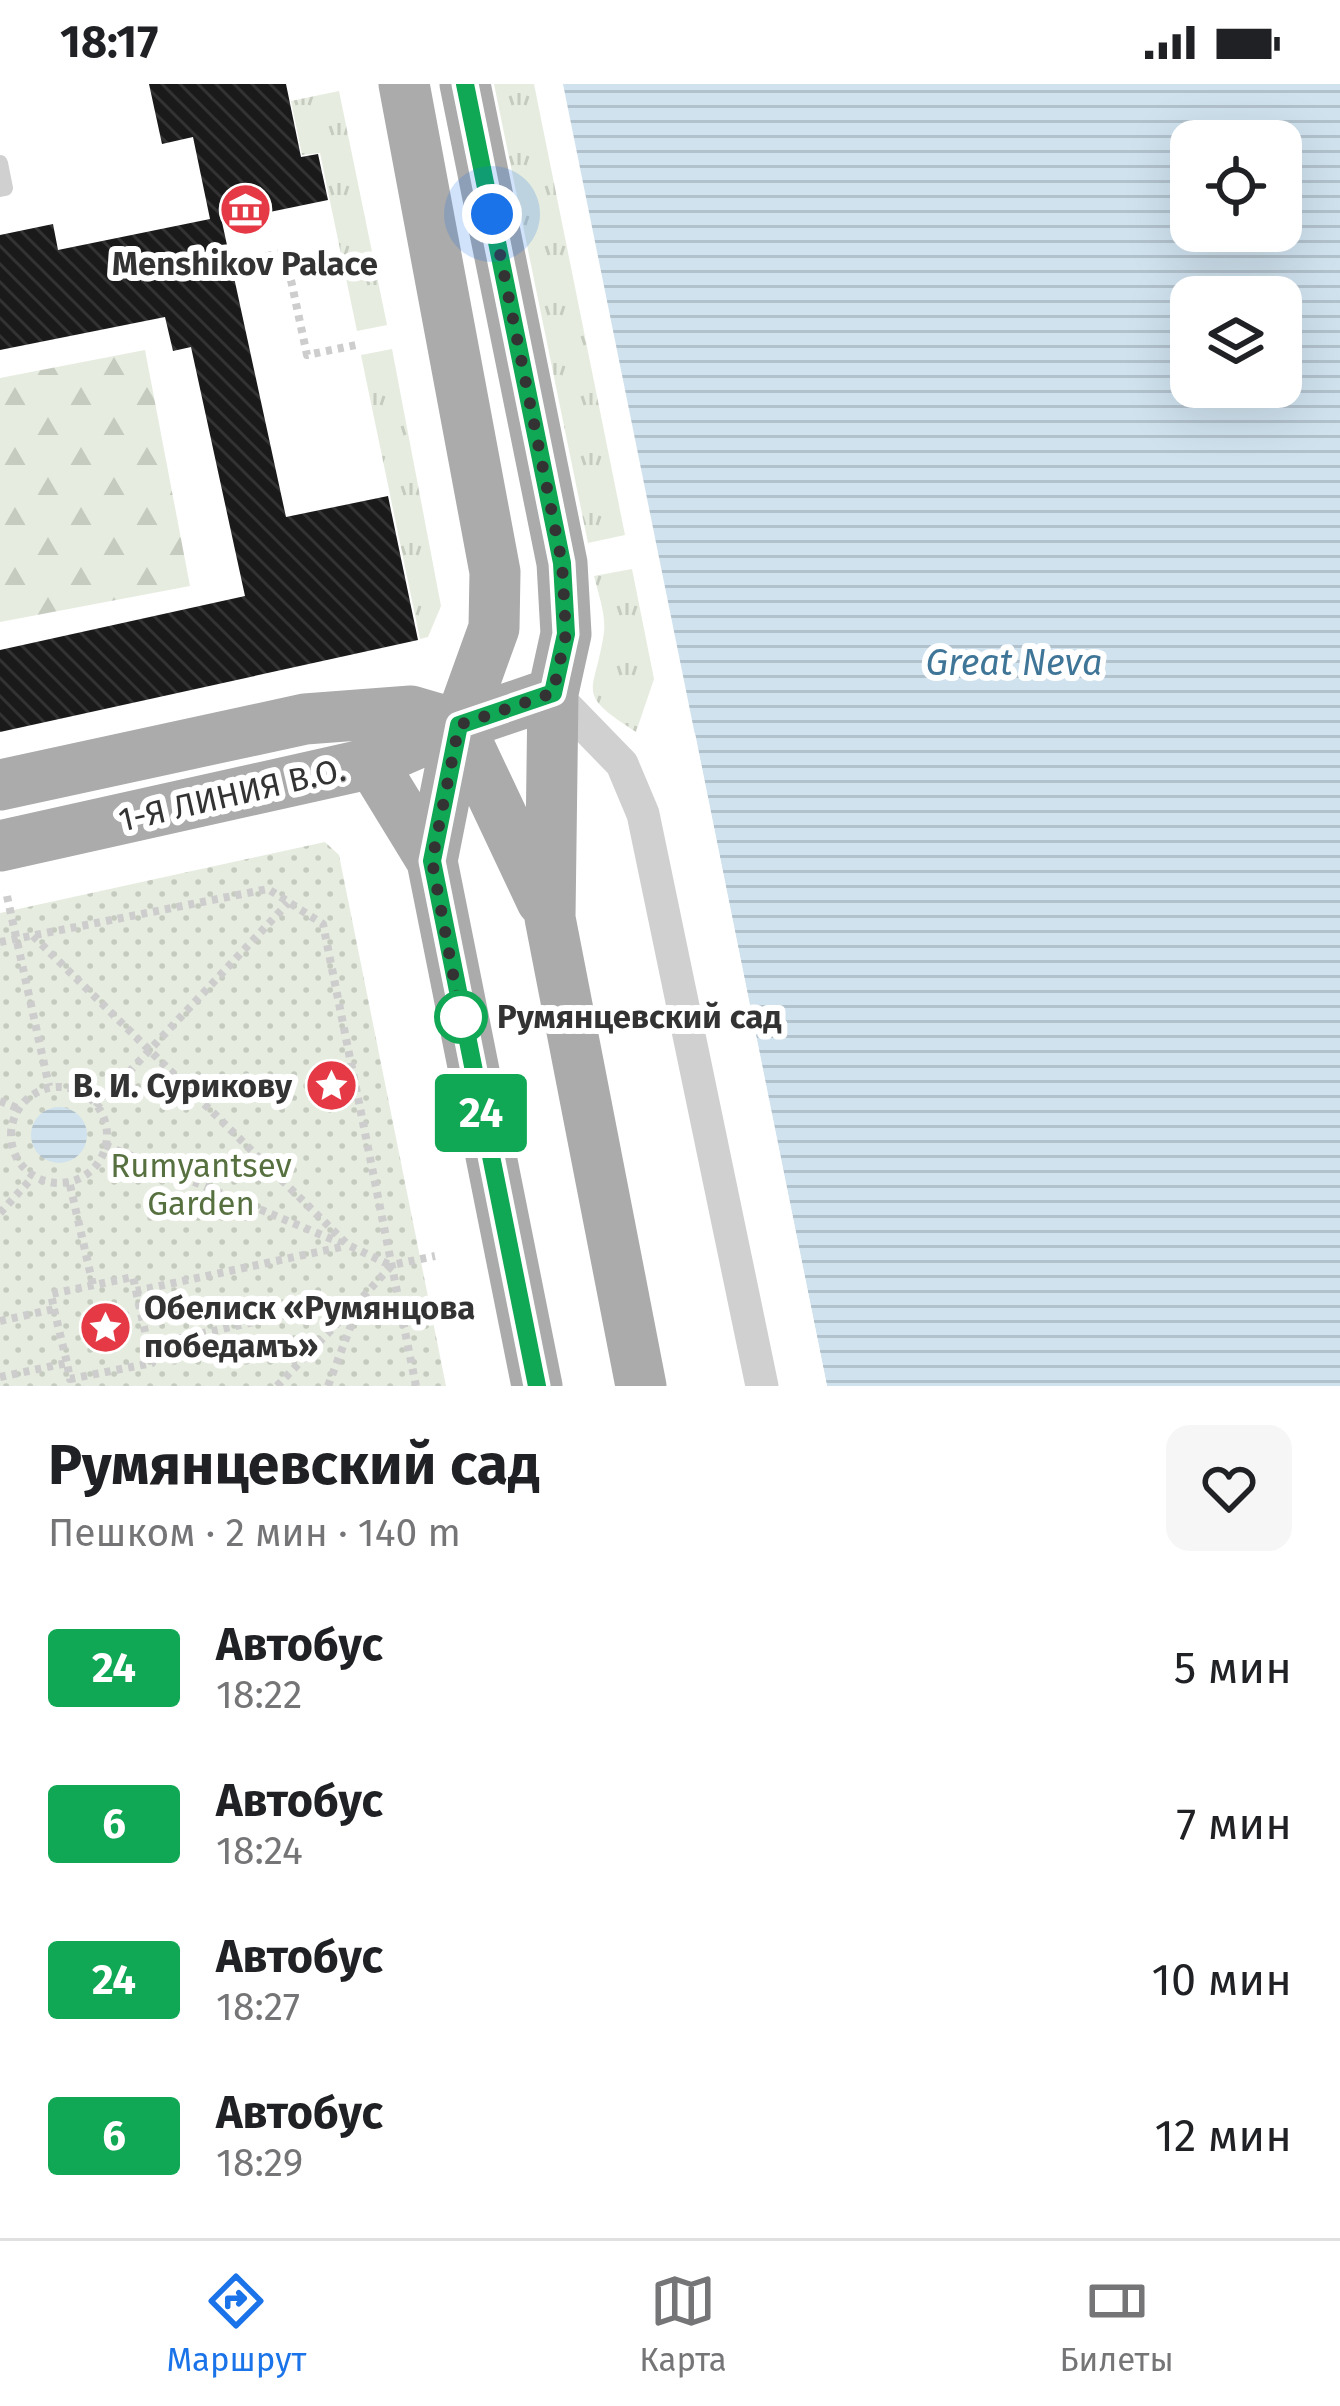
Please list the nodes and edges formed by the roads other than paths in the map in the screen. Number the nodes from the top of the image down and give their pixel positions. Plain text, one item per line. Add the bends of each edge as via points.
1 (404, 84) edge
2 (465, 84) edge
3 (0, 163) edge
4 (0, 190) edge
5 (553, 693) junction
6 (459, 725) junction
7 (372, 763) junction
8 (0, 785) edge
9 (432, 861) junction
10 (3, 871) edge
11 (550, 918) junction
12 (537, 1386) edge
13 (640, 1386) edge
14 (762, 1386) edge

1 - 6 main road via 495,572 494,628
2 - 5 main road via 562,563 566,634
3 - 4 lane
5 - 6 main road, 1-Я ЛИНИЯ В.О.
5 - 11 main road
5 - 14 street via 622,764 643,814
6 - 7 main road, 1-Я ЛИНИЯ В.О.
6 - 8 main road via 411,711 305,719
6 - 9 main road
6 - 11 main road
7 - 9 main road
7 - 10 main road, 1-Я ЛИНИЯ В.О.
9 - 12 main road
11 - 13 main road

